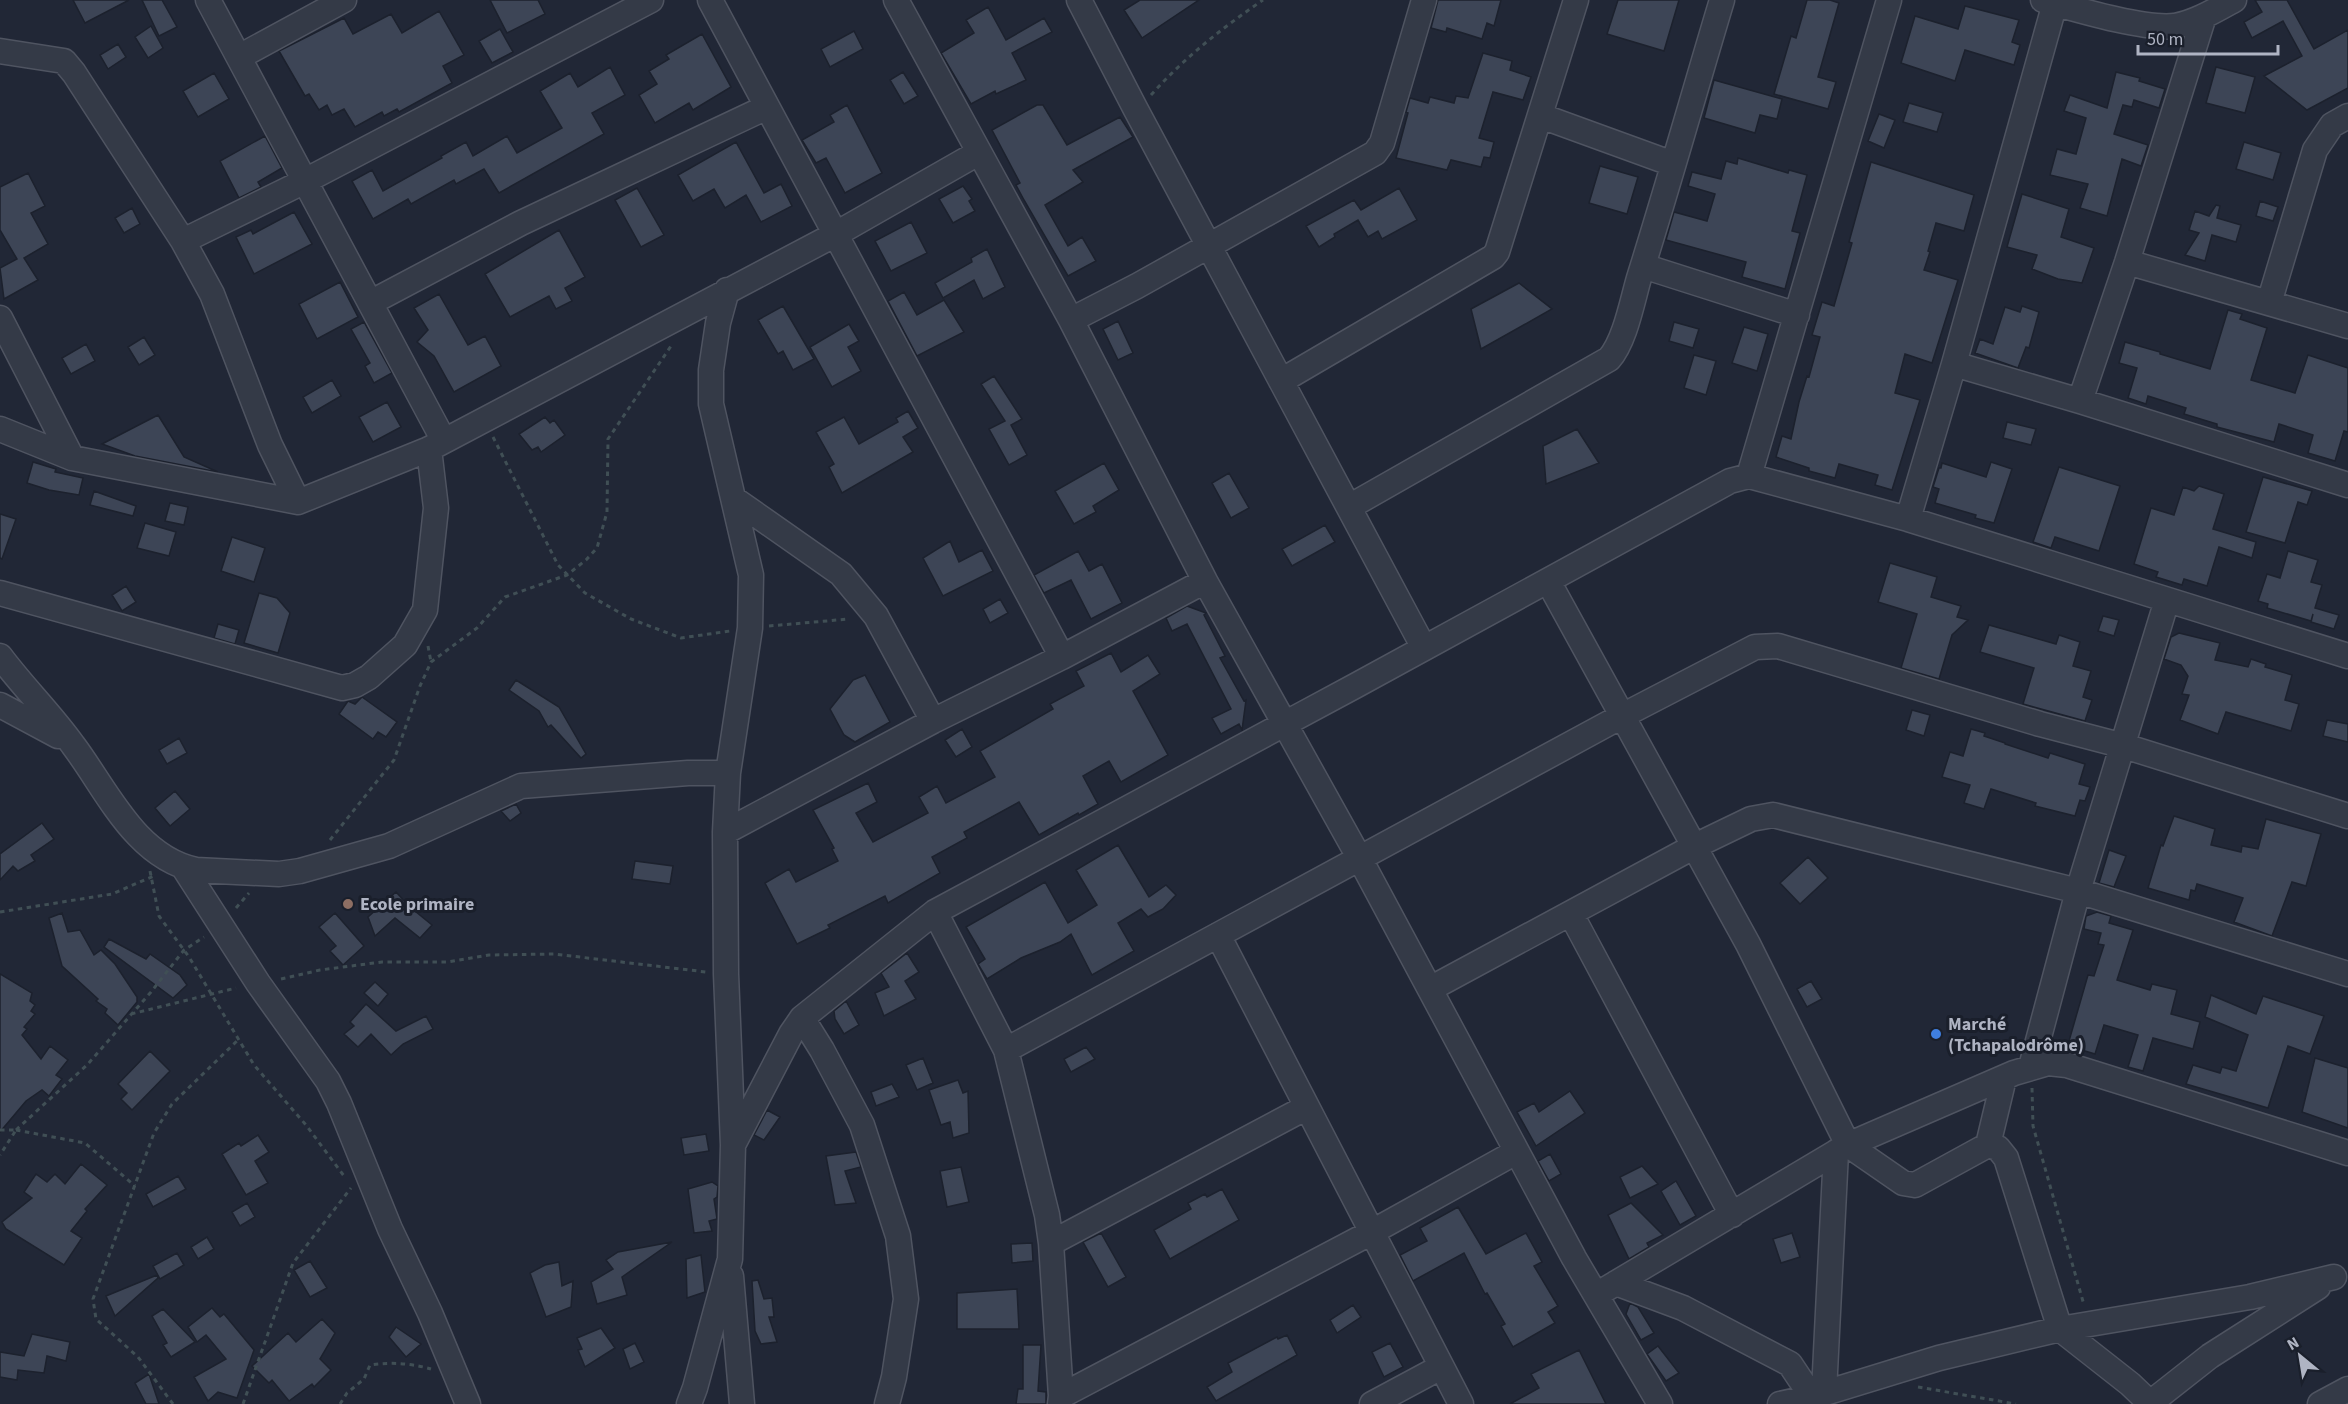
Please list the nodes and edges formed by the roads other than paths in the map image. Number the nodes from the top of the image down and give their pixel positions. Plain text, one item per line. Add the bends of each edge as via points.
1 (208, 0) edge
2 (344, 0) edge
3 (651, 0) edge
4 (710, 0) edge
5 (896, 0) edge
6 (1080, 0) edge
7 (1424, 0) edge
8 (1576, 0) edge
9 (1722, 0) edge
10 (1889, 0) edge
11 (2234, 0) edge
12 (2049, 2) edge
13 (2204, 16) junction
14 (0, 51) edge
15 (239, 57) junction
16 (767, 107) junction
17 (1541, 116) junction
18 (2348, 116) edge
19 (978, 153) junction
20 (1673, 164) junction
21 (305, 181) junction
22 (836, 234) junction
23 (183, 241) junction
24 (1209, 246) junction
25 (2127, 262) junction
26 (1643, 266) junction
27 (727, 290) junction
28 (370, 303) junction
29 (2269, 303) junction
30 (1797, 315) junction
31 (0, 318) edge
32 (1071, 320) junction
33 (2348, 326) edge
34 (1954, 364) junction
35 (1281, 381) junction
36 (2080, 401) junction
37 (0, 429) edge
38 (436, 445) junction
39 (72, 458) junction
40 (1749, 476) junction
41 (2348, 486) edge
42 (734, 499) junction
43 (298, 502) junction
44 (1349, 507) junction
45 (1908, 519) junction
46 (1548, 580) junction
47 (1205, 581) junction
48 (0, 593) edge
49 (2167, 600) junction
50 (1424, 648) junction
51 (0, 656) edge
52 (2348, 656) edge
53 (1062, 657) junction
54 (0, 705) edge
55 (1622, 716) junction
56 (933, 721) junction
57 (1284, 725) junction
58 (73, 744) junction
59 (2124, 746) junction
60 (728, 773) junction
61 (2348, 816) edge
62 (725, 832) junction
63 (1695, 846) junction
64 (1360, 859) junction
65 (183, 868) junction
66 (2078, 891) junction
67 (935, 912) junction
68 (1571, 914) junction
69 (1218, 935) junction
70 (2348, 974) edge
71 (1430, 988) junction
72 (802, 1018) junction
73 (1006, 1050) junction
74 (2031, 1067) junction
75 (2004, 1078) junction
76 (1307, 1107) junction
77 (733, 1145) junction
78 (1988, 1145) junction
79 (1842, 1149) junction
80 (1516, 1152) junction
81 (2348, 1153) edge
82 (1732, 1215) junction
83 (1372, 1232) junction
84 (1051, 1243) junction
85 (730, 1259) junction
86 (2341, 1273) edge
87 (1606, 1289) junction
88 (2060, 1329) junction
89 (1442, 1367) junction
90 (2348, 1389) edge
91 (1818, 1395) junction
92 (1060, 1400) edge
93 (468, 1404) edge
94 (689, 1404) edge
95 (742, 1404) edge
96 (887, 1404) edge
97 (1372, 1404) edge
98 (1461, 1404) edge
99 (1660, 1404) edge
100 (1780, 1404) edge
101 (2150, 1404) edge
102 (2320, 1404) edge

1 - 15 street
2 - 15 street
3 - 21 street
4 - 16 street
5 - 19 street
6 - 24 street
7 - 24 street via 1378,149
8 - 17 street
9 - 20 street
10 - 30 street
11 - 13 street
12 - 13 street via 2155,26 2176,26
12 - 34 street
13 - 25 street
14 - 23 street via 64,61
15 - 21 street
16 - 22 street
16 - 28 street via 521,223
17 - 20 street
17 - 35 street via 1503,240 1493,256
18 - 29 street via 2332,126 2315,150
19 - 22 street
19 - 32 street
20 - 26 street
21 - 23 street
21 - 28 street
22 - 27 street
22 - 53 street
23 - 43 street via 212,294 270,445
24 - 32 street
24 - 35 street
25 - 29 street
25 - 36 street
26 - 30 street
26 - 44 street via 1620,341 1609,359
27 - 38 street
27 - 42 street via 718,323 711,404
28 - 38 street
29 - 33 street
30 - 40 street
31 - 39 street
32 - 47 street
34 - 36 street
34 - 45 street
35 - 44 street
36 - 41 street
37 - 39 street
38 - 43 street
38 - 48 street via 436,508 425,610 405,645 355,685 342,688
39 - 43 street
40 - 45 street
40 - 46 street via 1730,481
42 - 56 street via 841,574 876,616
42 - 60 street via 751,575 750,627
44 - 50 street
45 - 49 street
46 - 50 street
46 - 55 street
47 - 53 street
47 - 57 street
49 - 52 street
49 - 59 street
50 - 57 street
51 - 58 street
53 - 56 street
54 - 58 street
55 - 59 street via 1755,647 1778,646
55 - 63 street
55 - 64 street
56 - 62 street
57 - 64 street
57 - 67 street
58 - 65 street via 108,798 150,848
59 - 61 street
59 - 66 street
60 - 62 street
60 - 65 street via 521,786 389,846 300,871 279,874
62 - 77 street
63 - 66 street via 1751,819 1773,814
63 - 68 street
63 - 79 street via 1748,944
64 - 69 street
64 - 71 street
65 - 93 street via 328,1081
66 - 70 street
66 - 74 street
67 - 72 street
67 - 73 street
68 - 71 street
68 - 82 street
69 - 73 street
69 - 76 street
71 - 80 street
72 - 77 street
72 - 96 street via 862,1125 898,1236 906,1299
73 - 84 street
74 - 75 street
74 - 81 street via 2067,1065
75 - 78 street
75 - 79 street
76 - 83 street
76 - 84 street
77 - 85 street
78 - 79 street via 1915,1185 1903,1183
78 - 88 street via 1998,1148 2006,1158
79 - 82 street
79 - 91 street
80 - 83 street
80 - 87 street
82 - 87 street
83 - 89 street
83 - 92 street
84 - 92 street
85 - 94 street
85 - 95 street
86 - 88 street via 2250,1297
86 - 101 street via 2210,1356
87 - 91 street via 1683,1308 1790,1364
87 - 99 street
88 - 91 street via 1939,1358
88 - 101 street
89 - 97 street
89 - 98 street
90 - 102 street
91 - 100 street

